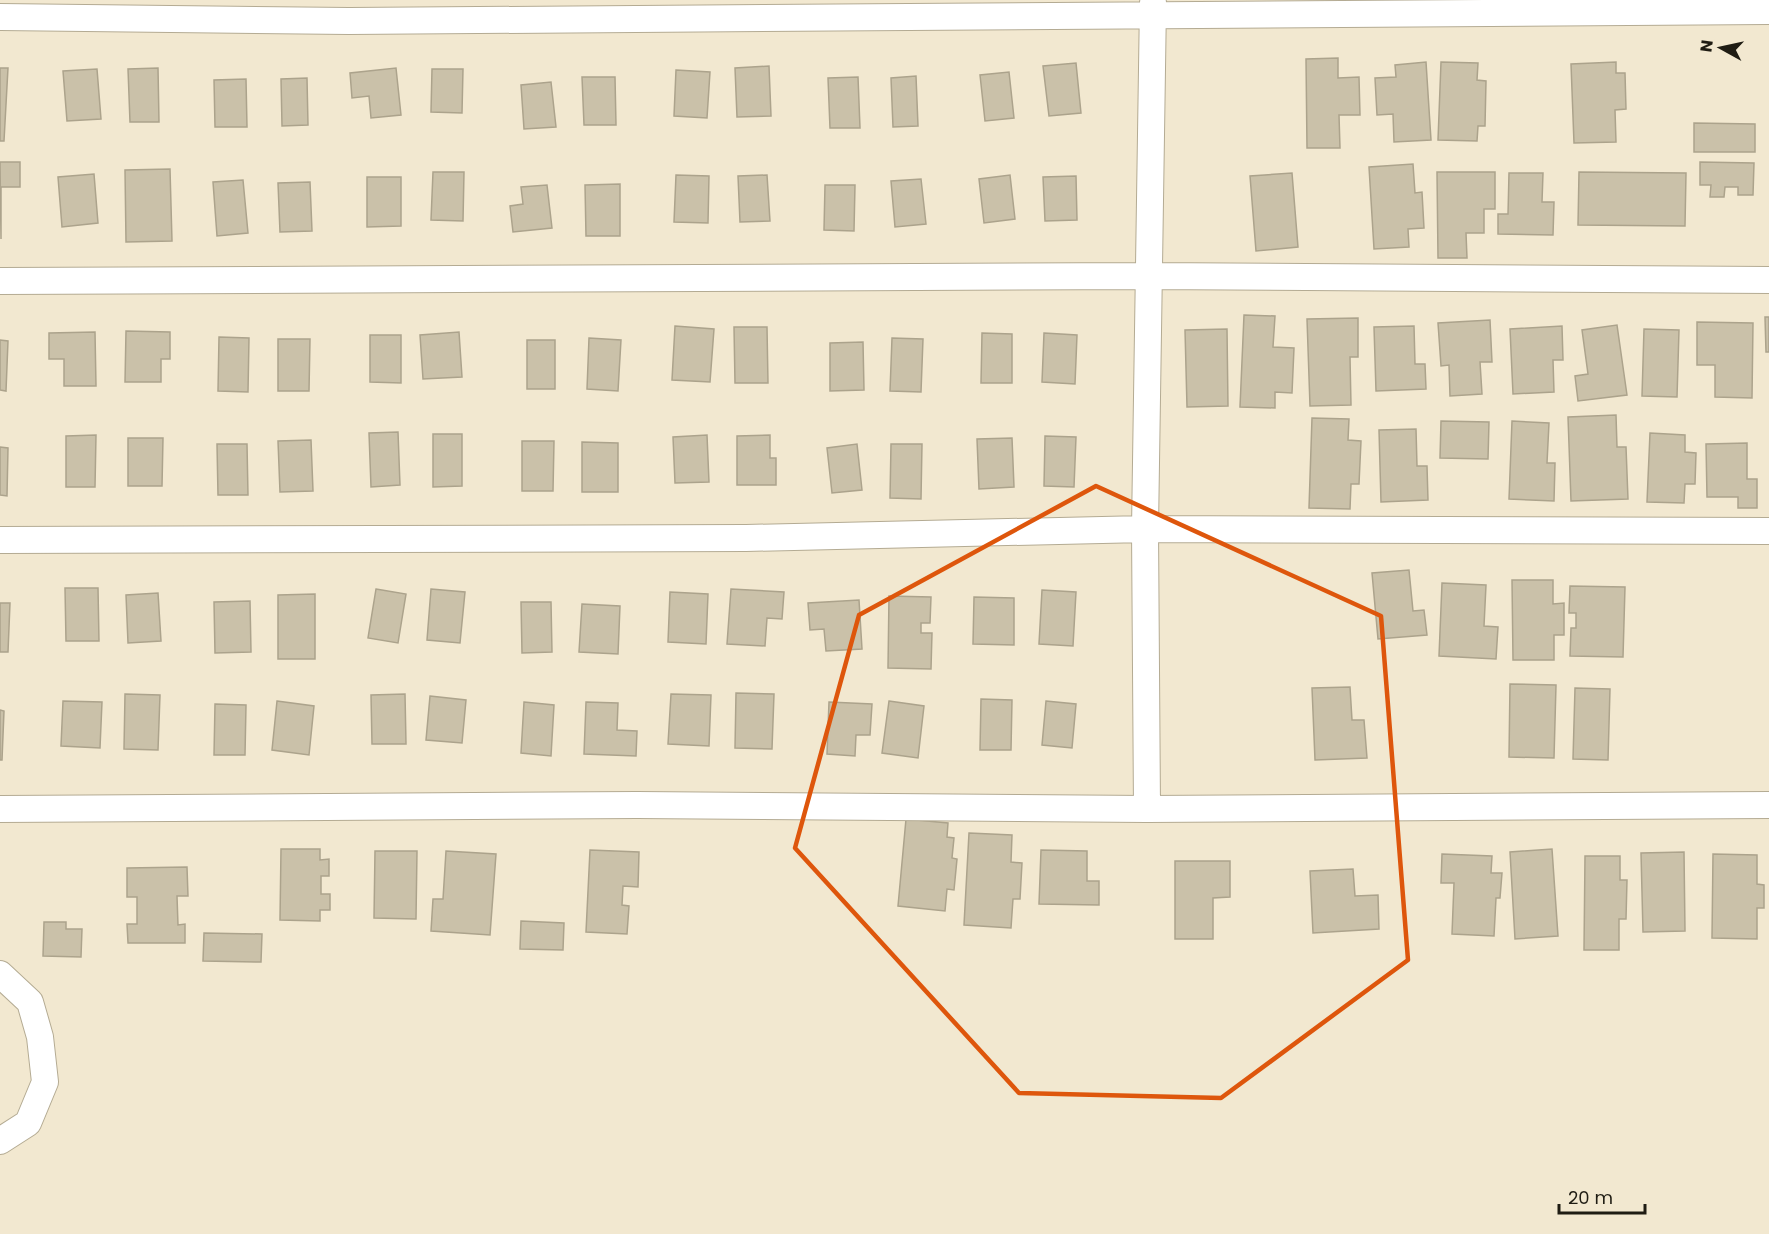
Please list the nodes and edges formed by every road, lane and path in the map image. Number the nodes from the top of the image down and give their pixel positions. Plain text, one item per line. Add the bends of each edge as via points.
1 (1153, 9) edge
2 (1769, 11) edge
3 (0, 17) edge
4 (1148, 276) junction
5 (1769, 280) edge
6 (0, 281) edge
7 (1145, 529) junction
8 (1769, 531) edge
9 (0, 540) edge
10 (1769, 805) edge
11 (0, 809) edge
12 (1146, 809) junction
13 (0, 974) edge
14 (0, 1141) edge

1 - 2 street
1 - 3 street via 349,21
1 - 4 street
4 - 5 street
4 - 6 street
4 - 7 street
7 - 8 street
7 - 9 street via 746,538
7 - 12 street
10 - 12 street
11 - 12 street via 625,805
13 - 14 street via 30,1002 40,1036 45,1082 28,1123

